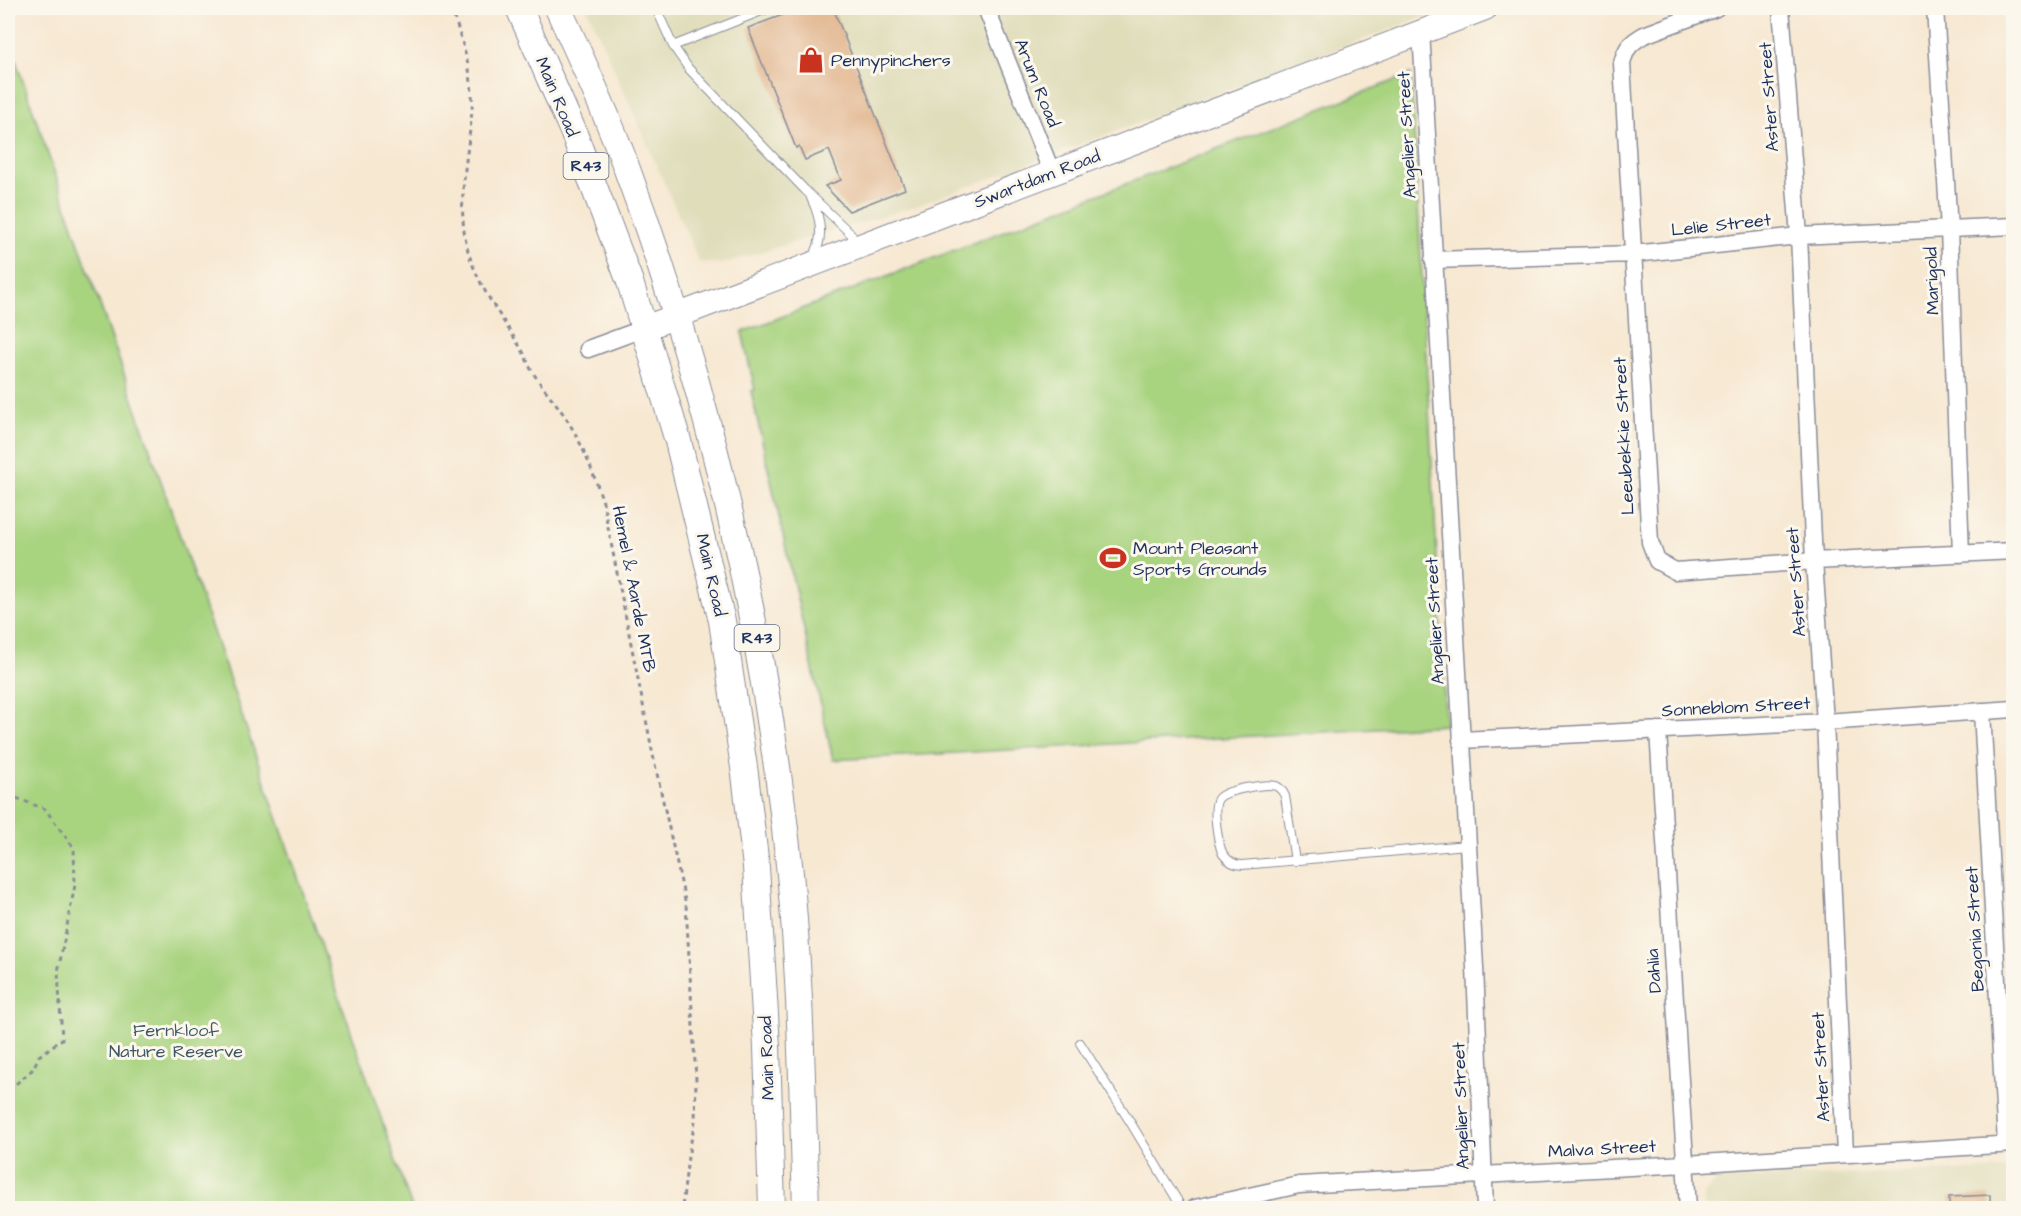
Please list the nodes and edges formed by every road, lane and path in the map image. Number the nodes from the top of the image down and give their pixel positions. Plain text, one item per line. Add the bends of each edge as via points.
1 (451, 8) edge
2 (519, 8) edge
3 (558, 8) edge
4 (656, 8) edge
5 (769, 8) edge
6 (986, 8) edge
7 (1485, 8) edge
8 (1716, 8) edge
9 (1781, 8) edge
10 (1935, 8) edge
11 (1447, 14) edge
12 (1421, 31) junction
13 (674, 46) junction
14 (1052, 173) junction
15 (806, 190) junction
16 (2013, 226) edge
17 (1949, 229) junction
18 (1799, 236) junction
19 (857, 248) junction
20 (1634, 254) junction
21 (1433, 260) junction
22 (802, 270) junction
23 (678, 316) junction
24 (645, 328) junction
25 (588, 349) dead end
26 (2013, 551) edge
27 (1961, 554) junction
28 (1814, 561) junction
29 (2013, 709) edge
30 (1982, 711) junction
31 (1825, 722) junction
32 (1658, 730) junction
33 (1461, 740) junction
34 (8, 795) edge
35 (1467, 845) junction
36 (1295, 861) junction
37 (1080, 1043) dead end
38 (8, 1091) edge
39 (2010, 1144) edge
40 (1845, 1154) junction
41 (1685, 1164) junction
42 (1483, 1175) junction
43 (682, 1209) edge
44 (772, 1209) edge
45 (806, 1209) edge
46 (1182, 1209) edge
47 (1195, 1209) edge
48 (1485, 1209) edge
49 (1688, 1209) edge

1 - 43 path, Hemel & Aarde MTB via 470,74 472,109 463,190 472,262 493,307 570,424 603,502 686,905 696,1080 695,1121
2 - 24 main road, Main Road / R43 via 573,131
3 - 23 main road, Main Road / R43 via 624,161
4 - 13 lane
5 - 13 lane
6 - 14 street, Arum Road
7 - 11 street, Swartdam Road
8 - 20 street, Leeubekkie Street via 1644,35 1626,49 1622,63
9 - 18 street, Aster Street
10 - 17 street, Marigold
11 - 12 street, Swartdam Road
12 - 14 street, Swartdam Road
12 - 21 street, Angelier Street
13 - 15 lane via 689,69
14 - 19 street, Swartdam Road
15 - 19 lane via 851,234
15 - 22 lane via 818,215 820,235 816,253
16 - 17 street, Lelie Street
17 - 18 street, Lelie Street
17 - 27 street, Marigold
18 - 20 street, Lelie Street
18 - 28 street, Aster Street
19 - 22 street, Swartdam Road
20 - 21 street, Lelie Street
20 - 28 street, Leeubekkie Street via 1650,542 1657,561 1675,571
21 - 33 street, Angelier Street
22 - 23 street, Swartdam Road
23 - 24 street, Swartdam Road
23 - 45 main road, Main Road / R43 via 726,488 763,667 780,785 797,967
24 - 25 street, Swartdam Road
24 - 44 main road, Main Road / R43 via 694,501 722,621 734,696 760,921
26 - 27 street, Leeubekkie Street
27 - 28 street, Leeubekkie Street
28 - 31 street, Aster Street
29 - 30 street, Sonneblom Street
30 - 31 street, Sonneblom Street
30 - 39 street, Begonia Street
31 - 32 street, Sonneblom Street
31 - 40 street, Aster Street
32 - 33 street, Sonneblom Street
32 - 41 street, Dahlia
33 - 35 street, Angelier Street
34 - 38 path via 45,809 74,848 75,885 58,972 62,1040 39,1056 33,1069
35 - 36 lane
35 - 42 street, Angelier Street
36 - 36 lane via 1242,866 1231,863 1220,848 1215,809 1218,798 1228,791 1272,786 1282,790
37 - 46 lane
39 - 40 street, Malva Street
40 - 41 street, Malva Street
41 - 42 street, Malva Street
41 - 49 street, Dahlia
42 - 47 street, Malva Street via 1299,1185
42 - 48 street, Angelier Street

